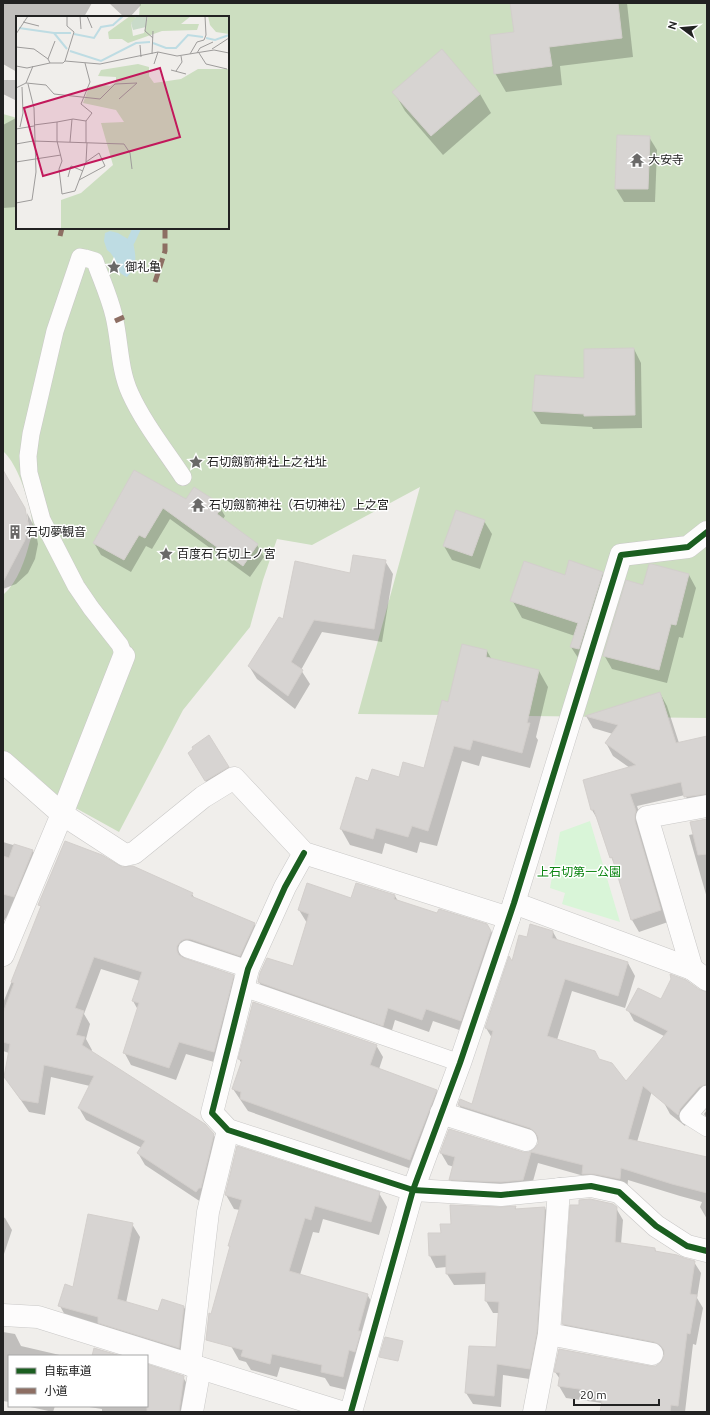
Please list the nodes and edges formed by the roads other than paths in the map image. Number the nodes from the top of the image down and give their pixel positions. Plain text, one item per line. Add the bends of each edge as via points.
1 (183, 477) dead end
2 (707, 532) edge
3 (124, 656) joint
4 (3, 762) edge
5 (707, 806) edge
6 (62, 814) junction
7 (304, 853) junction
8 (511, 911) junction
9 (187, 949) dead end
10 (3, 955) edge
11 (700, 974) edge
12 (246, 979) junction
13 (460, 1062) junction
14 (707, 1094) edge
15 (441, 1113) junction
16 (707, 1128) edge
17 (228, 1130) junction
18 (526, 1140) dead end
19 (559, 1189) junction
20 (413, 1190) junction
21 (707, 1251) edge
22 (3, 1315) edge
23 (549, 1334) junction
24 (652, 1354) dead end
25 (195, 1367) junction
26 (192, 1412) edge
27 (341, 1412) edge
28 (351, 1412) edge
29 (534, 1412) edge

1 - 3 lane via 144,422 124,375 114,315 97,266 95,261 80,257 55,331 31,434 29,473 42,520 76,586 120,645
2 - 8 street via 688,547 620,555
3 - 6 street
4 - 6 street
5 - 11 street via 647,817
6 - 7 street via 125,855 134,853 202,797 234,778
6 - 10 street
7 - 8 street
7 - 12 street via 285,887
8 - 11 street
8 - 13 street
9 - 12 lane
12 - 13 lane
12 - 17 street via 212,1113
13 - 15 street
14 - 16 lane via 688,1116
15 - 18 street
15 - 20 street
17 - 20 street
17 - 25 street via 208,1212
19 - 20 street via 501,1195
19 - 21 street via 591,1186 619,1192 656,1226 687,1246
19 - 23 street
20 - 28 street
22 - 25 street via 38,1317
23 - 24 street
23 - 29 street
25 - 26 street
25 - 27 street

